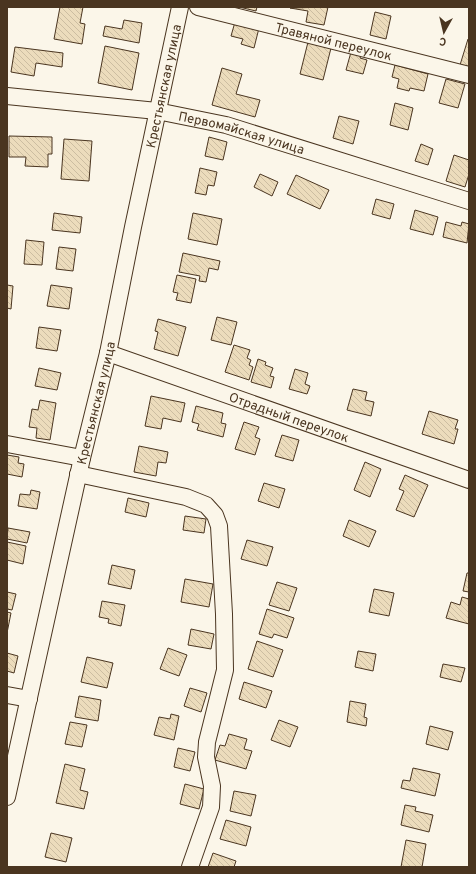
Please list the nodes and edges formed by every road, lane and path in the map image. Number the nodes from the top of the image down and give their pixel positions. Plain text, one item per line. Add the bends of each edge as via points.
1 (180, 7) edge
2 (198, 7) edge
3 (469, 75) edge
4 (7, 96) edge
5 (157, 111) junction
6 (469, 201) edge
7 (108, 353) junction
8 (7, 444) edge
9 (82, 458) junction
10 (78, 474) junction
11 (469, 480) edge
12 (7, 695) edge
13 (29, 699) junction
14 (7, 797) edge
15 (190, 867) edge

1 - 5 street, Крестьянская улица
2 - 3 street, Травяной переулок
4 - 5 street, Первомайская улица
5 - 6 street, Первомайская улица via 226,125
5 - 7 street, Крестьянская улица
7 - 9 street, Крестьянская улица
7 - 11 street, Отрадный переулок
8 - 9 street
9 - 10 street, Крестьянская улица
10 - 13 street, Крестьянская улица
10 - 15 street via 186,497 206,505 215,515 219,526 225,670 207,742 206,756 212,786 211,807
12 - 13 street
13 - 14 street, Крестьянская улица

